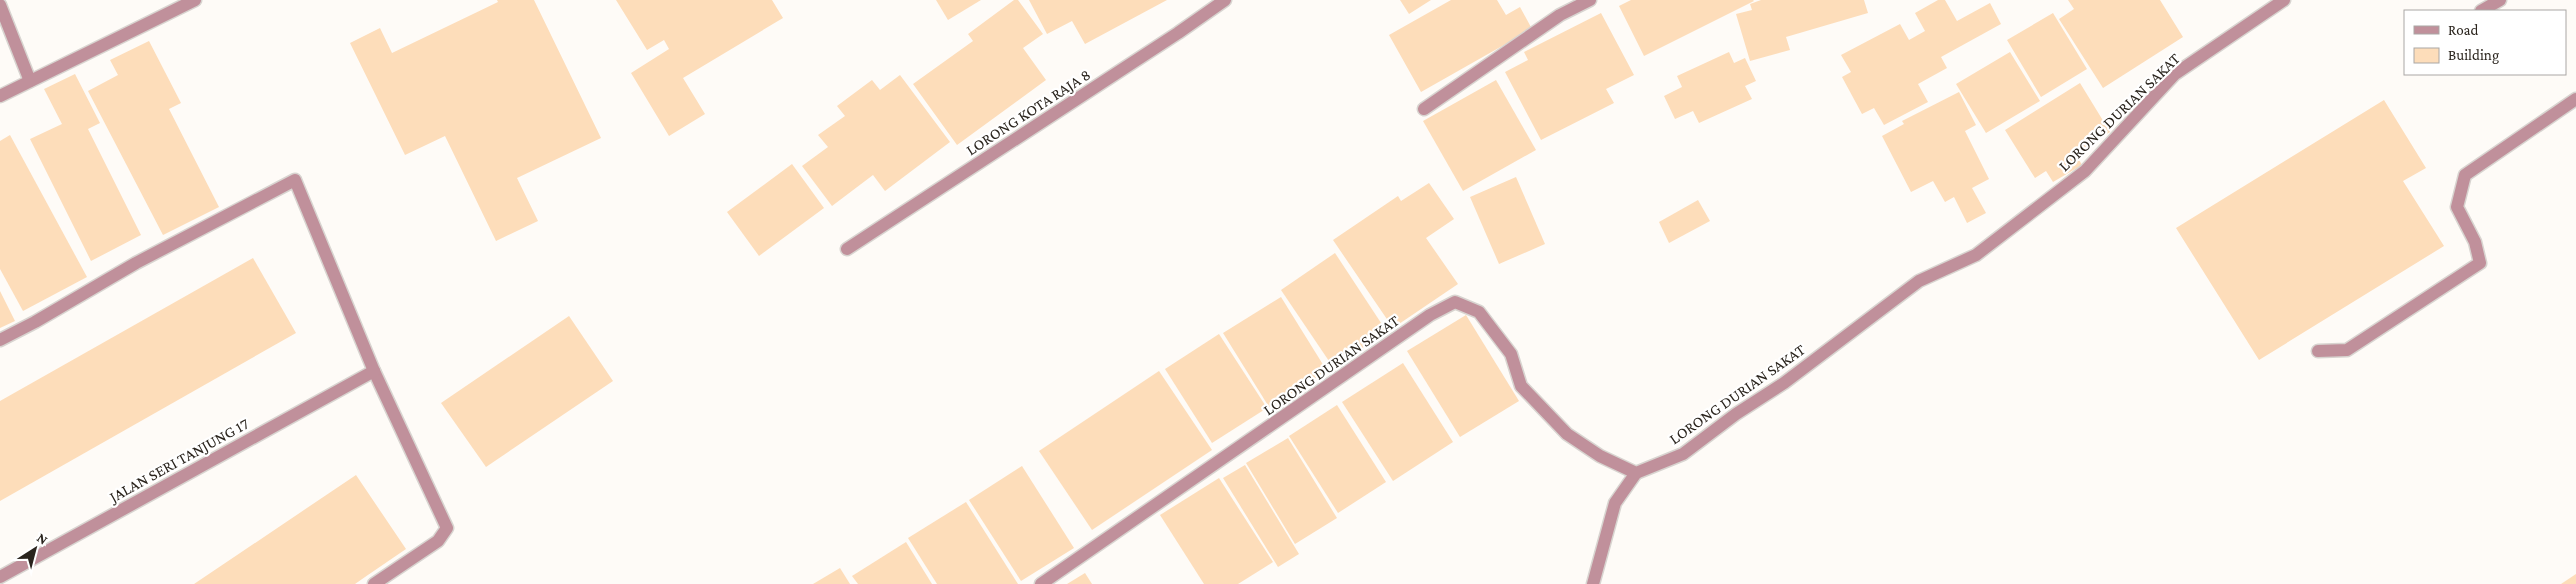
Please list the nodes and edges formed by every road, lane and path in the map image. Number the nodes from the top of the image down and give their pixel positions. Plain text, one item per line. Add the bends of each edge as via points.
1 (195, 0) edge
2 (1226, 0) edge
3 (1590, 0) edge
4 (2284, 0) edge
5 (2500, 0) edge
6 (0, 4) edge
7 (2483, 10) edge
8 (30, 81) junction
9 (0, 96) edge
10 (2576, 99) edge
11 (1424, 108) dead end
12 (847, 249) dead end
13 (0, 340) edge
14 (2318, 351) dead end
15 (374, 371) junction
16 (1636, 473) junction
17 (0, 577) edge
18 (374, 584) edge
19 (1041, 584) edge
20 (1594, 584) edge

1 - 8 street
2 - 12 street, LORONG KOTA RAJA 8
3 - 11 street via 1560,15
4 - 16 street, LORONG DURIAN SAKAT via 2176,74 2085,171 1976,254 1919,281 1683,454
5 - 7 street
6 - 8 street
8 - 9 street
10 - 14 street via 2464,175 2457,207 2480,263 2347,350
13 - 15 street via 136,263 295,180
15 - 17 street, JALAN SERI TANJUNG 17
15 - 18 street via 447,528 438,541
16 - 19 street, LORONG DURIAN SAKAT via 1600,456 1567,434 1521,386 1511,354 1480,312 1455,302 1430,315
16 - 20 street via 1615,503

